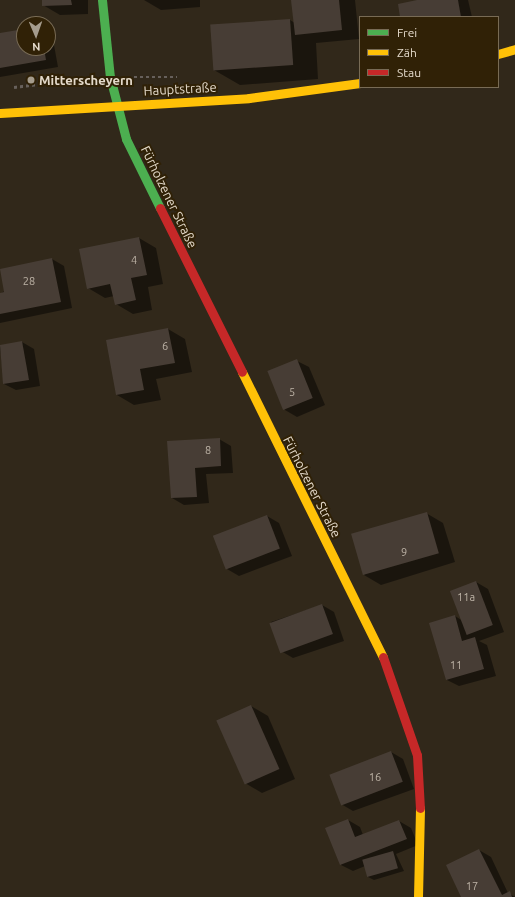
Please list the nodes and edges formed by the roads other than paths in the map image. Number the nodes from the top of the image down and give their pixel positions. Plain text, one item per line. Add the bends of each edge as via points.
1 (102, 0) edge
2 (515, 49) edge
3 (499, 54) edge
4 (359, 83) edge
5 (115, 106) junction
6 (0, 113) edge
7 (418, 897) edge

1 - 5 street, Fürholzener Straße
2 - 3 street
4 - 5 street, Hauptstraße via 249,98
5 - 6 street, Hauptstraße
5 - 7 street, Fürholzener Straße via 126,139 388,667 417,755 422,842

